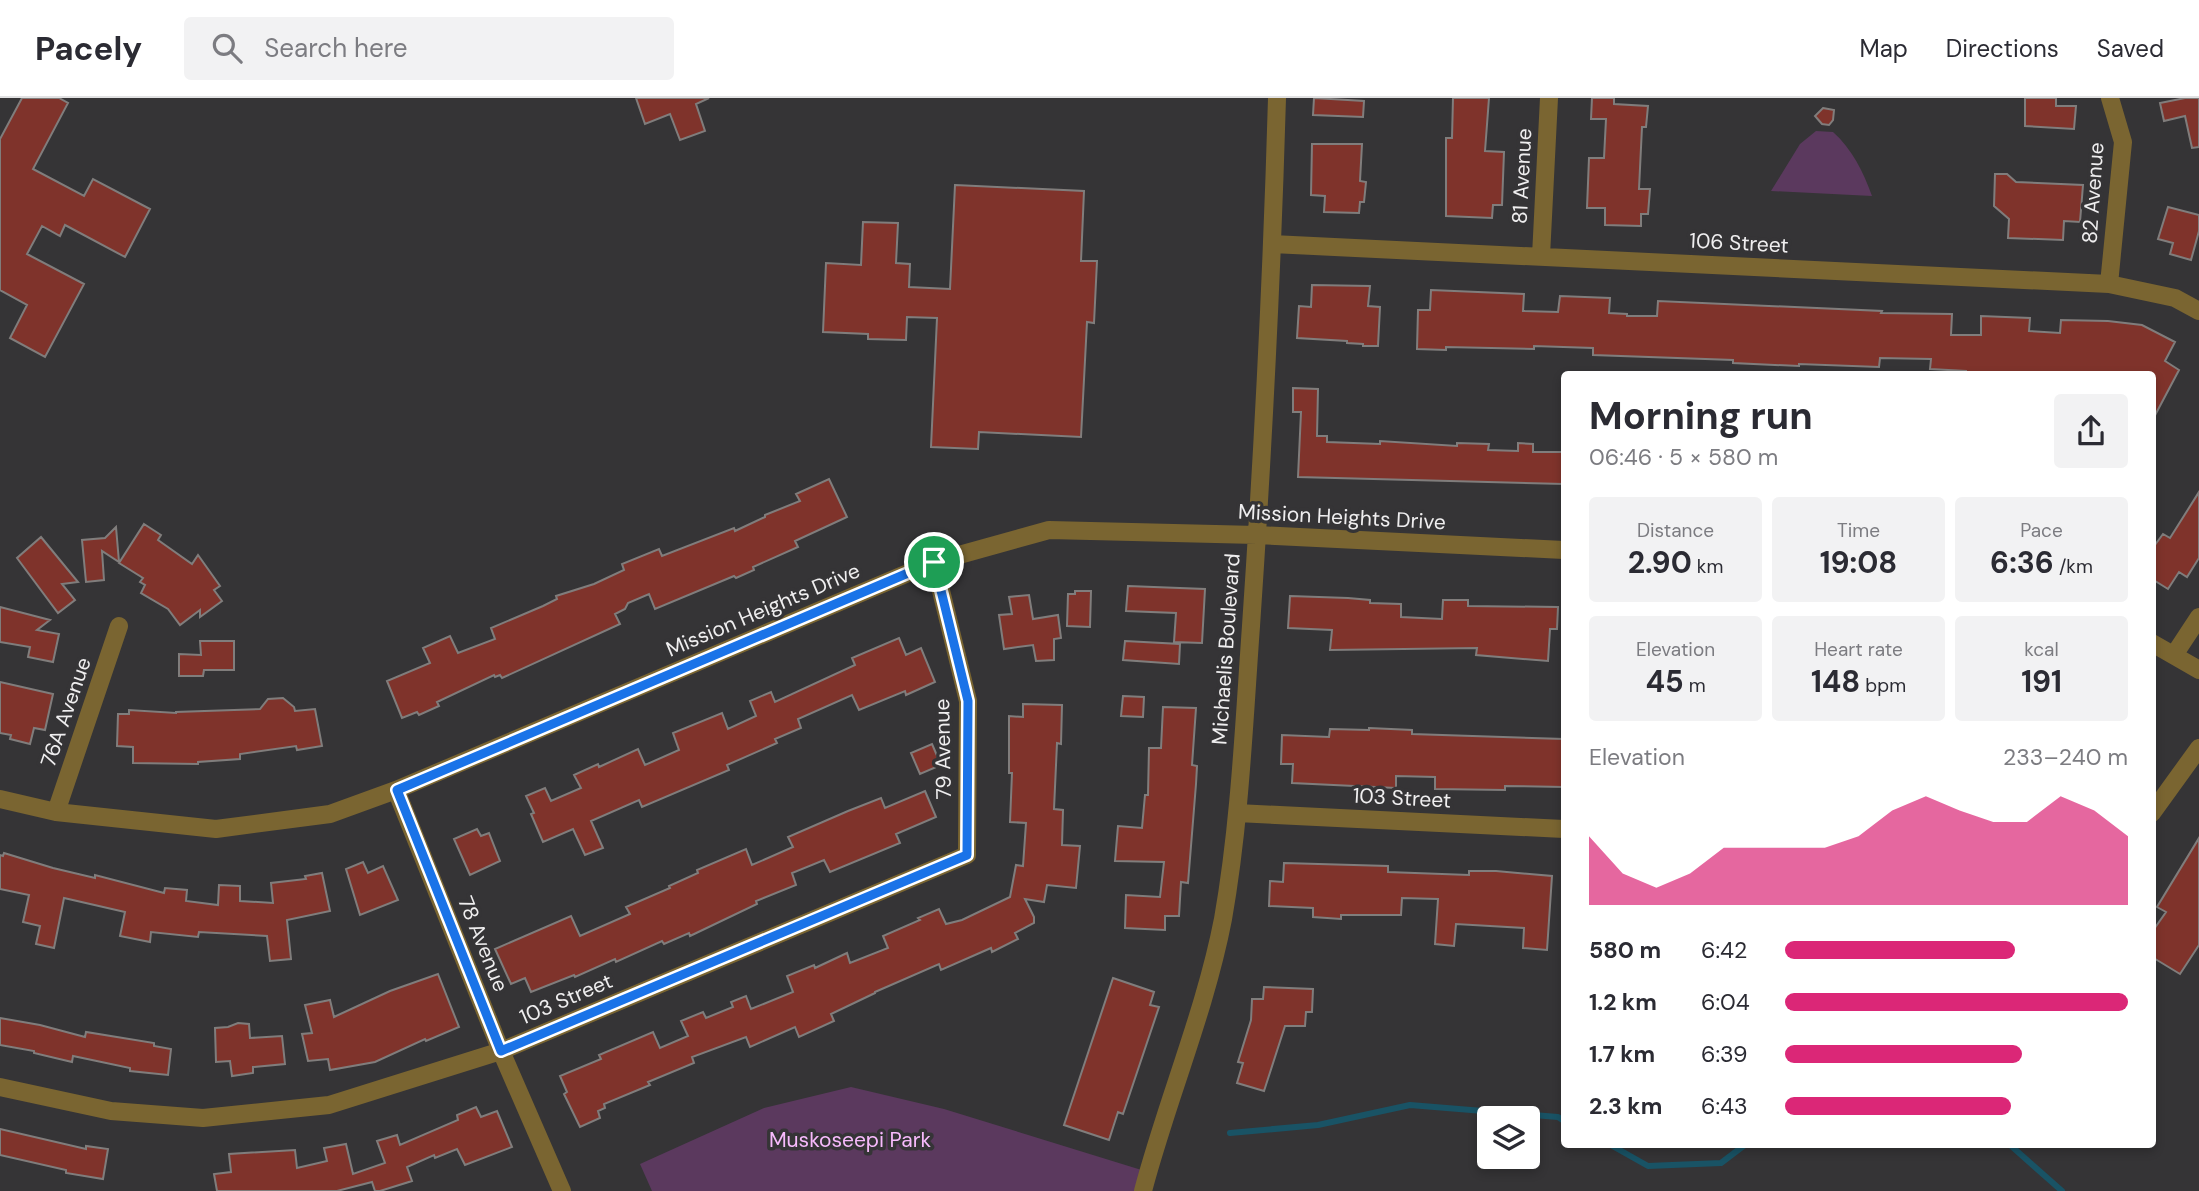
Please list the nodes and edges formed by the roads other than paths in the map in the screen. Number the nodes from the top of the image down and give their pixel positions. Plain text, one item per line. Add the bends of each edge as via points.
1 (1277, 98) edge
2 (1549, 98) edge
3 (2112, 102) edge
4 (1272, 244) junction
5 (1541, 256) junction
6 (2109, 284) junction
7 (2199, 311) edge
8 (1257, 535) junction
9 (1561, 550) edge
10 (934, 562) junction
11 (2199, 617) edge
12 (119, 626) dead end
13 (2156, 645) edge
14 (2174, 654) junction
15 (2199, 670) edge
16 (2199, 748) edge
17 (397, 790) junction
18 (0, 799) edge
19 (2156, 807) edge
20 (56, 812) junction
21 (1237, 813) junction
22 (1561, 829) edge
23 (967, 855) joint
24 (501, 1051) junction
25 (0, 1087) edge
26 (562, 1191) edge
27 (1143, 1191) edge

1 - 4 street, Michaelis Boulevard
2 - 5 street, 81 Avenue
3 - 6 street, 82 Avenue via 2123,142
4 - 5 street, 106 Street
4 - 8 street, Michaelis Boulevard
5 - 6 street, 106 Street
6 - 7 street, 106 Street via 2175,298
8 - 9 street, Mission Heights Drive
8 - 10 street, Mission Heights Drive via 1049,530
8 - 21 street, Michaelis Boulevard
10 - 17 street, Mission Heights Drive
10 - 23 street, 79 Avenue via 968,701
11 - 14 street
12 - 20 street, 76A Avenue
13 - 14 street
14 - 15 street
16 - 19 street
17 - 20 street, Mission Heights Drive via 330,814 216,829
17 - 24 street, 78 Avenue
18 - 20 street, Mission Heights Drive
21 - 22 street, 103 Street
21 - 27 street, Michaelis Boulevard via 1213,961
23 - 24 street, 103 Street
24 - 25 street, 103 Street via 328,1105 203,1118 111,1111
24 - 26 street, 78 Avenue

